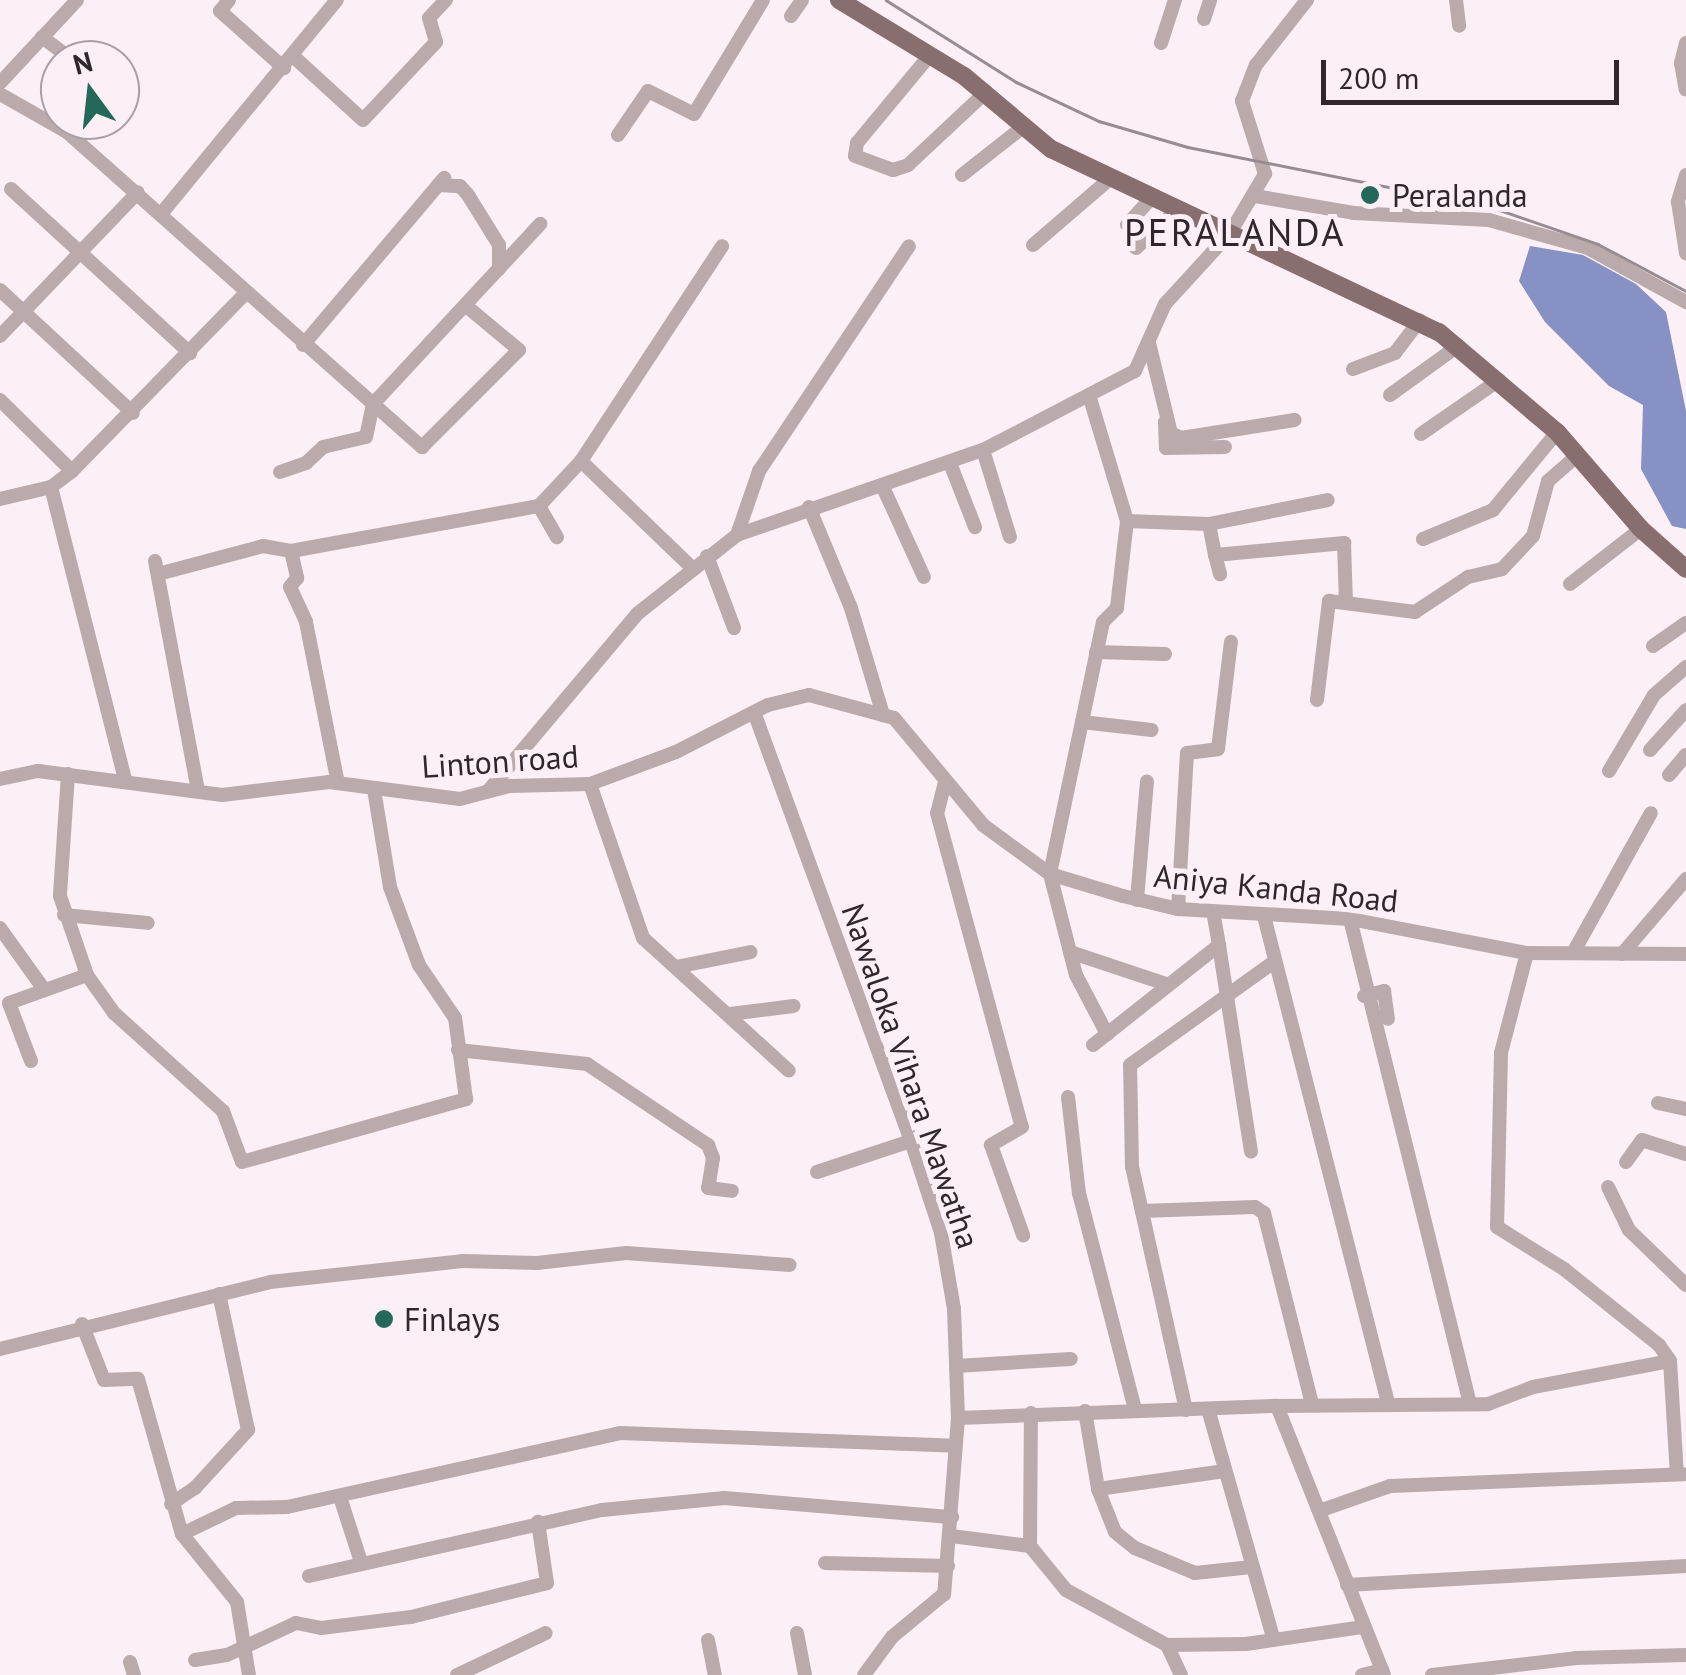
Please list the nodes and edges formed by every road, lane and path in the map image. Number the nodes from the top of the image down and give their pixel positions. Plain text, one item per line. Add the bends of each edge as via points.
1 (229, 0) edge
2 (338, 0) edge
3 (446, 0) edge
4 (763, 0) edge
5 (802, 0) edge
6 (839, 0) edge
7 (1176, 0) edge
8 (1210, 0) edge
9 (1307, 0) edge
10 (1456, 0) edge
11 (71, 2) edge
12 (791, 16) dead end
13 (1204, 19) dead end
14 (1459, 26) dead end
15 (42, 38) junction
16 (45, 40) edge
17 (1686, 43) edge
18 (1160, 44) dead end
19 (930, 55) junction
20 (289, 63) junction
21 (0, 83) edge
22 (1686, 90) edge
23 (986, 92) junction
24 (0, 94) edge
25 (1023, 127) junction
26 (618, 136) dead end
27 (962, 175) dead end
28 (1686, 175) edge
29 (1112, 177) junction
30 (11, 189) dead end
31 (138, 192) junction
32 (1153, 196) junction
33 (1255, 196) junction
34 (1179, 208) junction
35 (161, 214) junction
36 (540, 224) dead end
37 (1127, 225) dead end
38 (1230, 233) junction
39 (1033, 244) dead end
40 (722, 246) dead end
41 (909, 246) dead end
42 (1136, 248) dead end
43 (82, 253) junction
44 (1686, 254) edge
45 (499, 268) junction
46 (0, 290) edge
47 (246, 293) junction
48 (1686, 302) edge
49 (465, 305) junction
50 (24, 312) junction
51 (1420, 320) junction
52 (0, 336) edge
53 (1148, 340) junction
54 (303, 345) junction
55 (1458, 346) junction
56 (190, 353) junction
57 (1353, 370) dead end
58 (1499, 380) junction
59 (1390, 394) dead end
60 (1089, 395) junction
61 (0, 400) edge
62 (373, 404) junction
63 (133, 414) junction
64 (1295, 420) dead end
65 (1165, 422) junction
66 (1556, 432) junction
67 (1421, 434) dead end
68 (1224, 448) dead end
69 (984, 450) junction
70 (1577, 456) junction
71 (581, 461) junction
72 (950, 463) junction
73 (72, 472) junction
74 (280, 472) dead end
75 (882, 486) junction
76 (51, 487) junction
77 (0, 500) edge
78 (1328, 500) dead end
79 (539, 506) junction
80 (809, 507) junction
81 (1127, 521) junction
82 (1209, 524) junction
83 (975, 527) dead end
84 (1641, 529) junction
85 (737, 535) junction
86 (558, 537) dead end
87 (1010, 537) dead end
88 (1423, 539) dead end
89 (291, 551) junction
90 (1216, 555) junction
91 (707, 556) junction
92 (692, 568) junction
93 (1686, 569) edge
94 (1220, 574) dead end
95 (924, 577) dead end
96 (1570, 584) dead end
97 (1346, 602) junction
98 (1686, 623) edge
99 (734, 628) dead end
100 (1231, 642) dead end
101 (1653, 646) dead end
102 (1096, 652) junction
103 (1165, 654) dead end
104 (1686, 667) edge
105 (1317, 700) dead end
106 (1686, 710) edge
107 (754, 712) junction
108 (884, 715) junction
109 (1082, 722) junction
110 (1152, 730) dead end
111 (1650, 750) dead end
112 (1686, 755) edge
113 (1608, 771) dead end
114 (68, 774) junction
115 (1669, 775) dead end
116 (0, 776) edge
117 (125, 780) junction
118 (1148, 781) dead end
119 (945, 782) junction
120 (338, 784) junction
121 (590, 784) junction
122 (374, 790) junction
123 (198, 791) junction
124 (489, 791) junction
125 (1651, 813) dead end
126 (1050, 874) junction
127 (1686, 879) edge
128 (1136, 900) junction
129 (1178, 909) junction
130 (1212, 912) junction
131 (64, 915) junction
132 (1264, 916) junction
133 (1350, 919) junction
134 (148, 923) dead end
135 (0, 928) edge
136 (1219, 945) junction
137 (751, 952) dead end
138 (1070, 952) junction
139 (1527, 953) junction
140 (1573, 953) junction
141 (1622, 954) junction
142 (1686, 954) edge
143 (1271, 964) junction
144 (676, 967) junction
145 (87, 975) junction
146 (1170, 984) junction
147 (44, 988) junction
148 (1231, 993) junction
149 (1364, 996) junction
150 (793, 1006) dead end
151 (730, 1014) junction
152 (1388, 1018) dead end
153 (1107, 1034) junction
154 (1094, 1045) dead end
155 (458, 1050) junction
156 (32, 1060) dead end
157 (790, 1072) dead end
158 (1068, 1097) dead end
159 (1658, 1104) dead end
160 (1686, 1109) edge
161 (911, 1142) junction
162 (1251, 1152) dead end
163 (1686, 1154) edge
164 (1626, 1162) dead end
165 (817, 1172) dead end
166 (1608, 1186) dead end
167 (732, 1192) dead end
168 (1142, 1210) junction
169 (1022, 1235) dead end
170 (790, 1265) dead end
171 (1686, 1285) edge
172 (218, 1294) junction
173 (82, 1324) junction
174 (0, 1348) edge
175 (1071, 1360) dead end
176 (1670, 1361) junction
177 (956, 1366) junction
178 (1388, 1403) junction
179 (1470, 1403) junction
180 (1312, 1404) junction
181 (1277, 1406) junction
182 (1208, 1409) junction
183 (1681, 1409) edge
184 (1135, 1410) junction
185 (1186, 1410) junction
186 (1085, 1411) junction
187 (1031, 1413) junction
188 (958, 1418) junction
189 (956, 1446) junction
190 (1225, 1471) junction
191 (1681, 1474) edge
192 (1098, 1489) junction
193 (340, 1497) junction
194 (171, 1504) junction
195 (1319, 1511) junction
196 (952, 1517) junction
197 (538, 1522) junction
198 (182, 1534) junction
199 (951, 1536) junction
200 (1030, 1546) junction
201 (362, 1562) junction
202 (825, 1563) dead end
203 (948, 1566) junction
204 (1252, 1566) junction
205 (1686, 1566) edge
206 (308, 1576) dead end
207 (1346, 1584) junction
208 (1362, 1627) junction
209 (797, 1632) dead end
210 (546, 1633) dead end
211 (708, 1640) dead end
212 (1274, 1640) junction
213 (1167, 1645) junction
214 (244, 1647) junction
215 (1686, 1656) edge
216 (195, 1660) dead end
217 (1383, 1672) edge
218 (249, 1675) edge
219 (457, 1675) edge
220 (714, 1675) edge
221 (804, 1675) edge
222 (864, 1675) edge
223 (1181, 1675) edge
224 (1362, 1675) edge
225 (1432, 1675) edge

1 - 20 street via 220,11
2 - 20 street
3 - 20 street via 430,18 436,42 363,120
4 - 26 street via 694,114 648,91
5 - 12 street
6 - 19 main road
7 - 18 street
8 - 13 street
9 - 33 street via 1256,65 1242,101 1265,174
10 - 14 street
11 - 15 street
15 - 16 street
15 - 21 street
17 - 22 street
19 - 23 main road
19 - 23 street via 858,144 856,156 893,170 908,165
20 - 35 street
23 - 25 main road
24 - 31 street via 67,132
25 - 27 street
25 - 29 main road via 1050,149
28 - 44 street via 1678,202
29 - 32 main road
29 - 39 street
30 - 43 street
31 - 35 street
31 - 43 street
32 - 34 main road
32 - 37 street
33 - 38 street
33 - 48 street via 1354,213 1489,220 1588,248
34 - 38 main road
34 - 42 street
35 - 47 street
36 - 45 street
38 - 51 main road
38 - 53 street via 1165,304
40 - 71 street
41 - 85 street via 759,471
43 - 50 street
43 - 56 street
45 - 49 street
45 - 54 street via 499,245 468,194 441,181
46 - 50 street
47 - 54 street
47 - 56 street
49 - 62 street
49 - 62 street via 519,350 422,447
50 - 52 street
50 - 63 street
51 - 55 main road
51 - 57 street via 1395,353
53 - 60 street via 1135,371
53 - 65 street
54 - 62 street
55 - 58 main road
55 - 59 street
56 - 63 street
58 - 66 main road
58 - 67 street
60 - 69 street
60 - 81 street
61 - 73 street
62 - 74 street via 366,438 322,447 306,463
63 - 73 street
64 - 65 street via 1180,438
65 - 68 street via 1160,426 1166,448
66 - 70 main road
66 - 88 street via 1494,510
69 - 72 street
69 - 87 street
70 - 84 main road
70 - 97 street via 1543,488 1538,524 1514,562 1468,577 1415,612
71 - 79 street
71 - 92 street
72 - 75 street
72 - 83 street
73 - 76 street
75 - 80 street
75 - 95 street
76 - 77 street
76 - 117 street
78 - 82 street
79 - 86 street
79 - 89 street
80 - 85 street
80 - 108 street via 851,608
81 - 82 street
81 - 102 street via 1116,608 1103,622
82 - 90 street
84 - 93 main road
84 - 96 street
85 - 91 street
89 - 120 street via 297,578 290,587 306,622
89 - 123 street via 263,546 157,567
90 - 94 street
90 - 97 street via 1344,543
91 - 92 street
91 - 99 street
92 - 124 street via 606,646
97 - 105 street via 1325,607
98 - 101 street
100 - 129 street via 1218,748 1187,753
102 - 103 street
102 - 109 street
104 - 113 street via 1654,695
106 - 111 street
107 - 108 street, Aniya Kanda Road via 809,695
107 - 121 street, Linton road via 676,752
107 - 161 street, Nawaloka Vihara Mawatha
108 - 119 street, Aniya Kanda Road via 894,718
109 - 110 street
109 - 126 street
112 - 115 street
114 - 116 street, Linton road
114 - 117 street, Linton road
114 - 131 street
117 - 123 street, Linton road
118 - 128 street
119 - 126 street, Aniya Kanda Road via 983,824
119 - 169 street via 937,814 1022,1127 991,1145
120 - 122 street, Linton road
120 - 123 street, Linton road
121 - 124 street, Linton road
121 - 144 street via 643,938
122 - 124 street, Linton road via 460,799
122 - 155 street via 390,887 419,965 455,1018
125 - 140 street
126 - 128 street, Aniya Kanda Road
126 - 138 street
127 - 141 street
128 - 129 street, Aniya Kanda Road
129 - 130 street, Aniya Kanda Road
130 - 132 street, Aniya Kanda Road
130 - 136 street
131 - 134 street
131 - 145 street
132 - 133 street, Aniya Kanda Road
132 - 143 street
133 - 139 street, Aniya Kanda Road
133 - 149 street
135 - 147 street
136 - 146 street
136 - 148 street
137 - 144 street
138 - 146 street
138 - 153 street via 1084,997
139 - 140 street, Aniya Kanda Road
139 - 176 street via 1501,1054 1497,1227 1564,1269
140 - 141 street, Aniya Kanda Road
141 - 142 street, Aniya Kanda Road
143 - 148 street
143 - 178 street
144 - 151 street
145 - 147 street
145 - 155 street via 114,1013 222,1111 242,1162 454,1106 468,1090
146 - 153 street
147 - 156 street via 9,1003
148 - 162 street
148 - 168 street via 1130,1065 1132,1167
149 - 152 street via 1384,991
149 - 179 street
150 - 151 street
151 - 157 street
153 - 154 street
155 - 167 street via 587,1064 708,1145 708,1188
158 - 184 street via 1079,1193
159 - 160 street
161 - 165 street
161 - 177 street, Nawaloka Vihara Mawatha via 941,1232
163 - 164 street via 1642,1140
166 - 171 street via 1629,1230
168 - 180 street via 1256,1207 1264,1213
168 - 185 street
170 - 172 street via 607,1253 538,1263 462,1261
172 - 173 street
172 - 194 street via 248,1430 195,1488
173 - 174 street
173 - 194 street via 104,1380 138,1379
175 - 177 street
176 - 179 street
176 - 183 street
177 - 188 street, Nawaloka Vihara Mawatha
178 - 179 street
178 - 180 street
180 - 181 street
181 - 182 street
181 - 195 street
182 - 185 street
182 - 190 street
183 - 191 street
184 - 185 street
184 - 186 street
186 - 187 street
186 - 192 street
187 - 188 street
187 - 200 street
188 - 189 street, Nawaloka Vihara Mawatha
189 - 193 street via 620,1434
189 - 196 street, Nawaloka Vihara Mawatha
190 - 192 street
190 - 204 street
191 - 195 street via 1390,1486
192 - 204 street via 1106,1516 1136,1548 1195,1573
193 - 198 street via 236,1508
193 - 201 street
194 - 198 street
195 - 207 street
196 - 197 street via 724,1498
196 - 199 street, Nawaloka Vihara Mawatha
197 - 201 street
197 - 214 street via 547,1584 411,1616 322,1628 296,1622
198 - 214 street via 237,1602
199 - 200 street
199 - 203 street, Nawaloka Vihara Mawatha
200 - 213 street via 1066,1590
201 - 206 street
202 - 203 street
203 - 222 street, Nawaloka Vihara Mawatha via 934,1607 892,1637
204 - 212 street
205 - 207 street
207 - 208 street
208 - 212 street
208 - 217 street
209 - 221 street
210 - 219 street
211 - 220 street
212 - 213 street
213 - 223 street
214 - 216 street
214 - 218 street
215 - 225 street via 1576,1658
217 - 224 street

